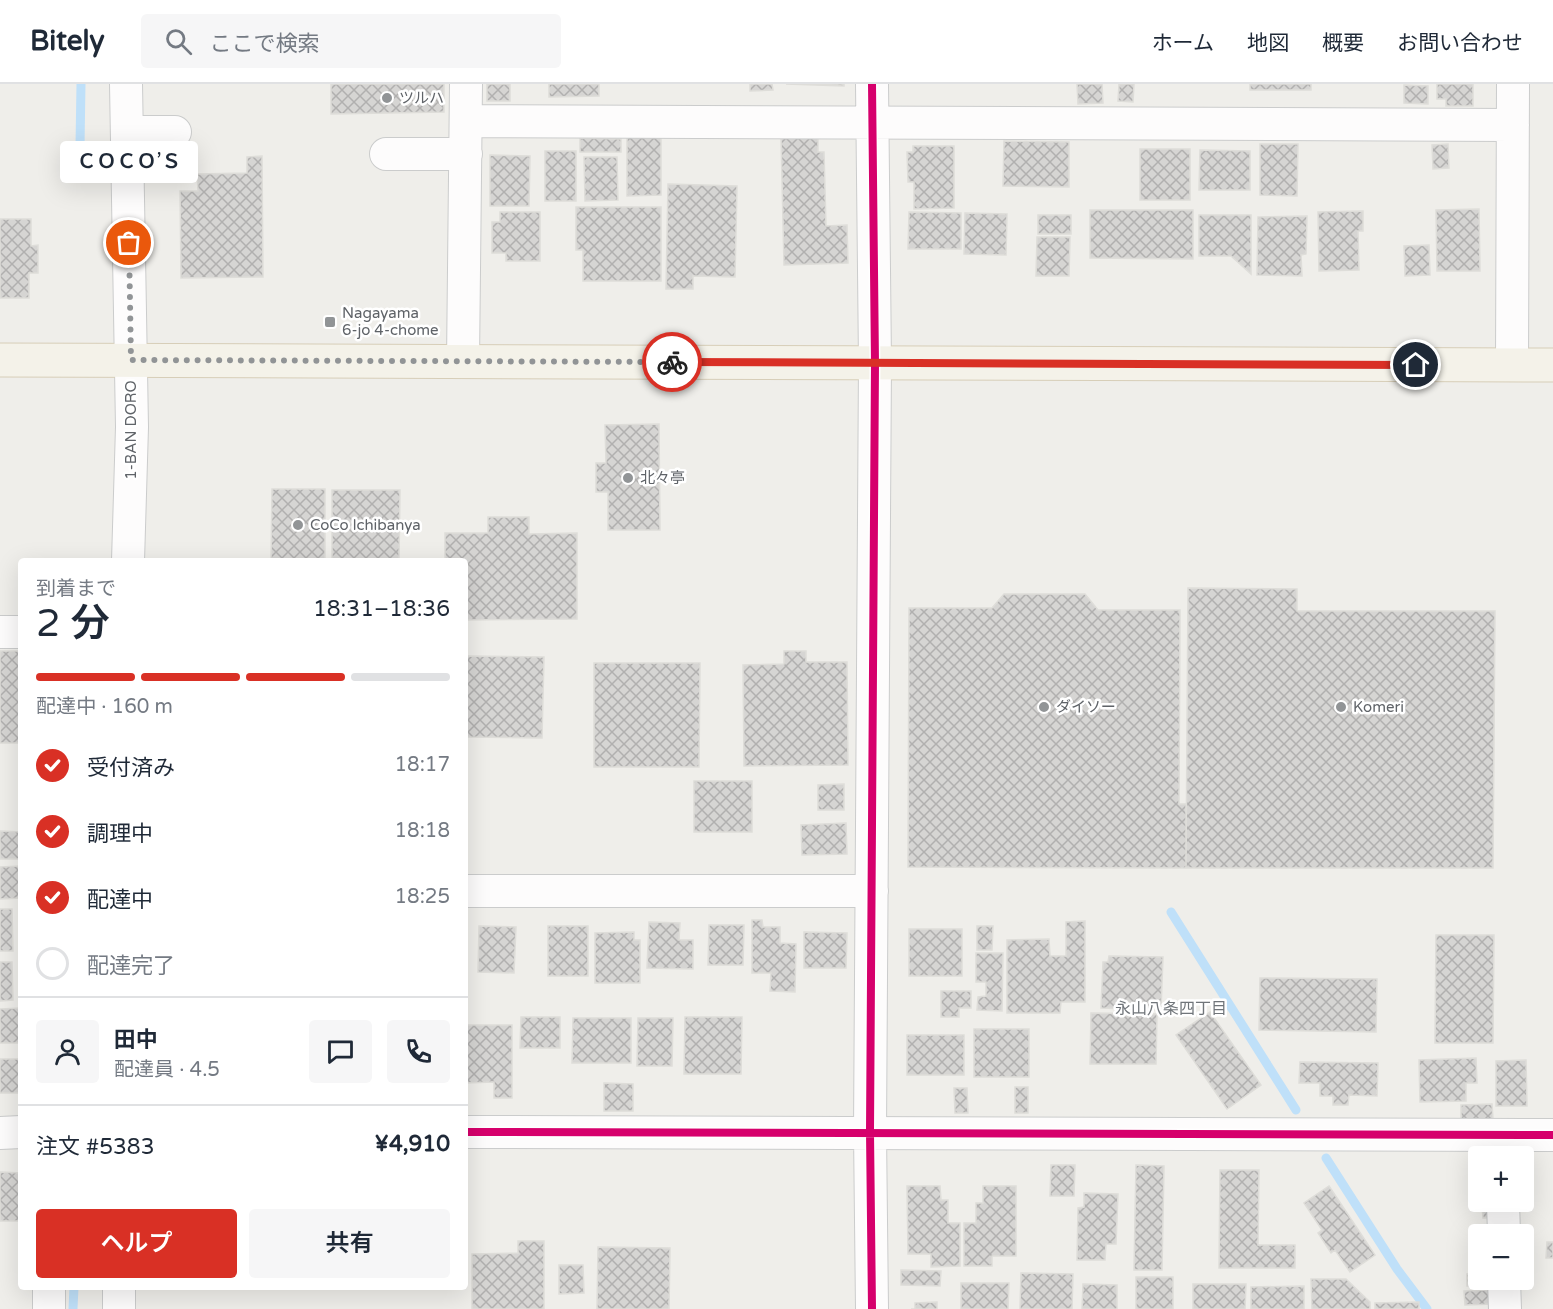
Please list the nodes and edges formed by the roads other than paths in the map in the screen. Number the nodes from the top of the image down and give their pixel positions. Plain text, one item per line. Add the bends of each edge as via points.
1 (126, 84) edge
2 (466, 84) edge
3 (872, 84) edge
4 (1513, 84) edge
5 (466, 122) junction
6 (871, 122) junction
7 (1513, 125) junction
8 (127, 132) junction
9 (175, 132) dead end
10 (386, 153) dead end
11 (466, 154) junction
12 (0, 360) edge
13 (131, 360) junction
14 (463, 362) junction
15 (875, 363) junction
16 (1512, 365) junction
17 (1553, 365) edge
18 (128, 558) edge
19 (0, 632) edge
20 (18, 632) edge
21 (468, 891) edge
22 (872, 891) junction
23 (18, 1132) edge
24 (468, 1132) edge
25 (870, 1132) junction
26 (0, 1133) edge
27 (1553, 1135) edge
28 (1503, 1146) edge
29 (49, 1290) edge
30 (119, 1290) edge
31 (1504, 1290) edge
32 (49, 1309) edge
33 (119, 1309) edge
34 (872, 1309) edge
35 (1505, 1309) edge

1 - 8 street, 1-BAN DORO
2 - 5 street
3 - 6 street
4 - 7 street
5 - 6 street
5 - 11 street
6 - 7 street
6 - 15 street
7 - 16 street
8 - 9 street
8 - 13 street, 1-BAN DORO
10 - 11 street
11 - 14 street
12 - 13 main road
13 - 14 main road
13 - 18 street, 1-BAN DORO
14 - 15 main road
15 - 16 main road
15 - 22 street
16 - 17 main road
19 - 20 street
21 - 22 street
22 - 25 street
23 - 26 street
24 - 25 street
25 - 28 street
25 - 34 street
27 - 28 street
29 - 32 street
30 - 33 street
31 - 35 street

